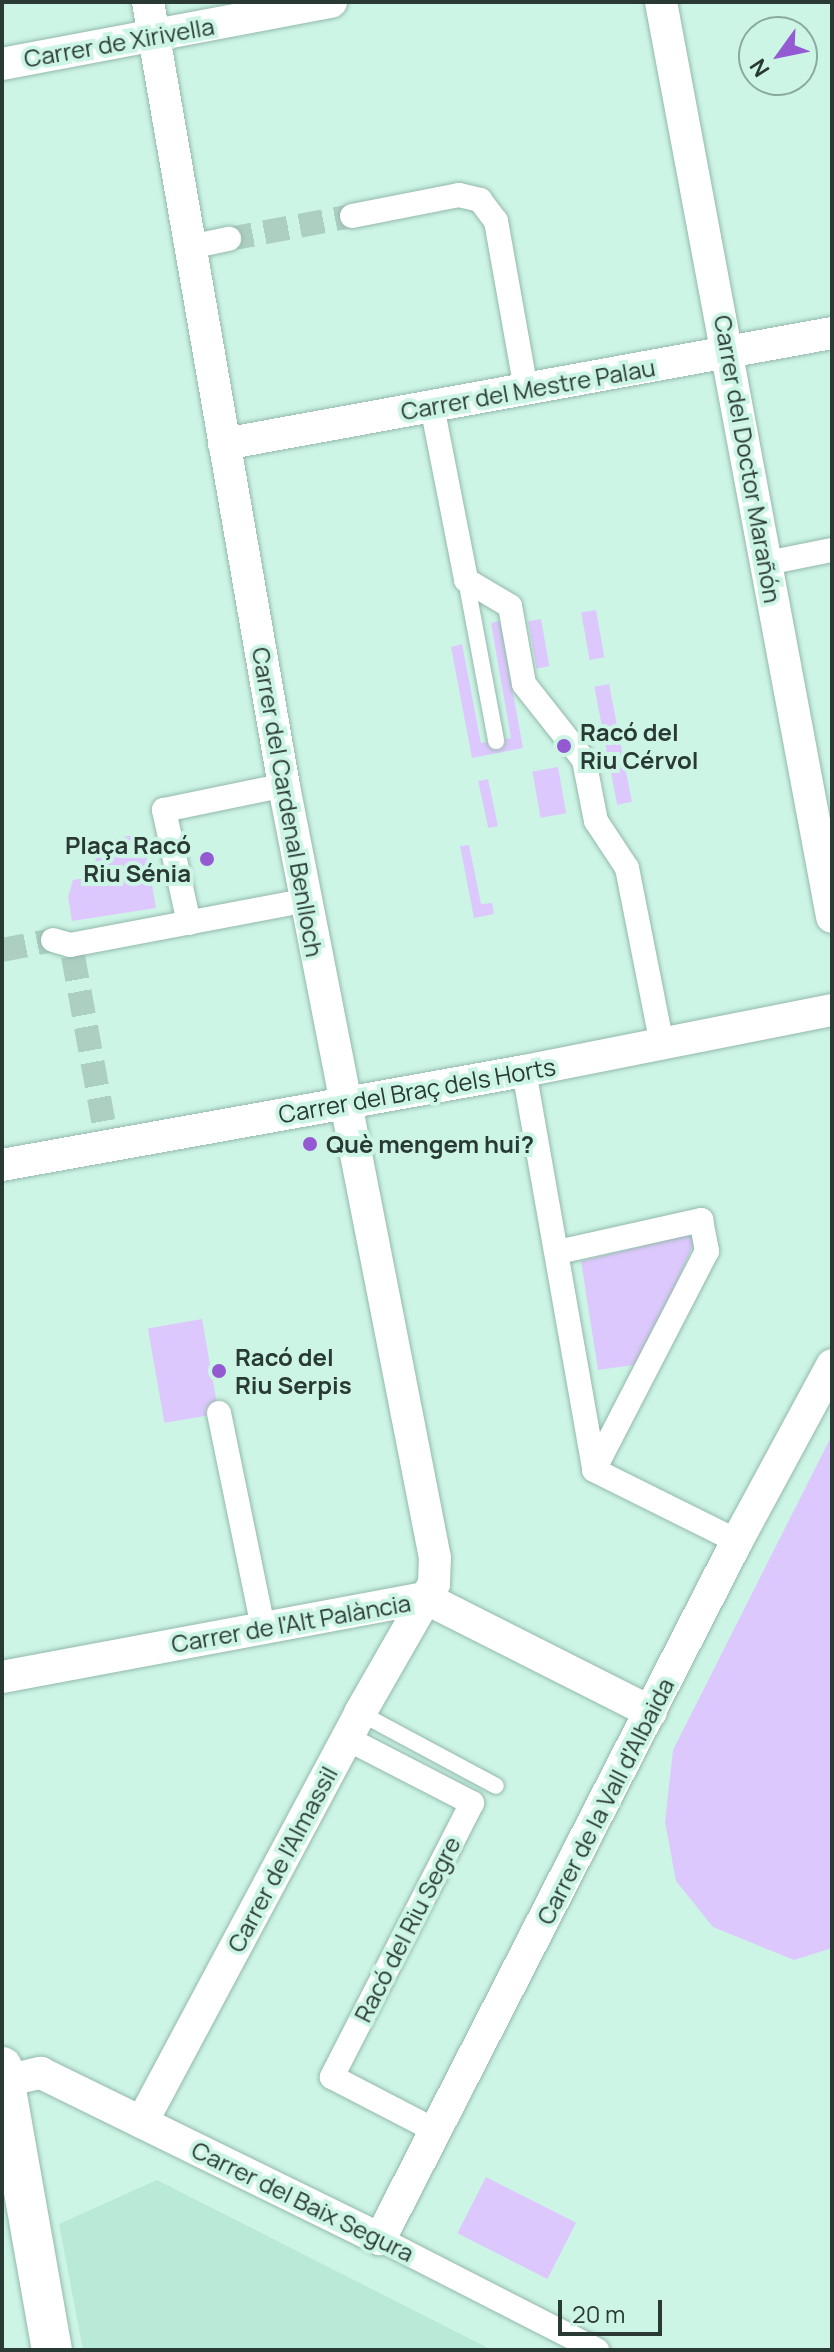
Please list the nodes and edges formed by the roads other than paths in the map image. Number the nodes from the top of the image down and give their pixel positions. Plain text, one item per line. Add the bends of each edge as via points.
1 (148, 2) edge
2 (331, 2) edge
3 (661, 2) edge
4 (154, 37) junction
5 (2, 64) edge
6 (352, 216) tunnel mouth
7 (229, 239) tunnel mouth
8 (190, 247) junction
9 (832, 333) edge
10 (729, 352) junction
11 (526, 389) junction
12 (432, 406) junction
13 (224, 444) junction
14 (832, 550) edge
15 (767, 563) junction
16 (466, 580) junction
17 (496, 741) dead end
18 (266, 789) dead end
19 (288, 904) dead end
20 (832, 917) edge
21 (189, 923) junction
22 (66, 947) tunnel mouth
23 (832, 1010) edge
24 (662, 1044) junction
25 (524, 1071) junction
26 (345, 1104) junction
27 (2, 1165) edge
28 (558, 1252) junction
29 (832, 1365) edge
30 (219, 1413) dead end
31 (594, 1470) junction
32 (737, 1541) junction
33 (425, 1598) junction
34 (263, 1628) junction
35 (2, 1677) edge
36 (651, 1712) junction
37 (353, 1726) junction
38 (496, 1786) dead end
39 (3, 2074) edge
40 (142, 2122) junction
41 (436, 2131) junction
42 (380, 2239) junction
43 (52, 2350) edge
44 (597, 2350) edge

1 - 4 street, Carrer del Cardenal Benlloch
2 - 4 street, Carrer de Xirivella
3 - 10 street, Carrer del Doctor Marañón
4 - 5 street, Carrer de Xirivella
4 - 8 street, Carrer del Cardenal Benlloch
6 - 11 street via 459,195 480,200 496,221
7 - 8 street
8 - 13 street, Carrer del Cardenal Benlloch
9 - 10 street, Carrer del Mestre Palau
10 - 11 street, Carrer del Mestre Palau
10 - 15 street, Carrer del Doctor Marañón
11 - 12 street, Carrer del Mestre Palau
12 - 13 street, Carrer del Mestre Palau
12 - 16 street
13 - 26 street, Carrer del Cardenal Benlloch
14 - 15 street
15 - 20 street, Carrer del Doctor Marañón
16 - 17 lane
16 - 24 street via 510,606 524,684 584,760 596,821 627,868
18 - 21 street via 164,810
19 - 21 street
21 - 22 street
23 - 24 street, Carrer del Braç dels Horts
24 - 25 street, Carrer del Braç dels Horts
25 - 26 street, Carrer del Braç dels Horts
25 - 28 street
26 - 27 street, Carrer del Braç dels Horts
26 - 33 street, Carrer del Cardenal Benlloch via 435,1558 434,1584
28 - 31 street
28 - 31 street via 701,1220 707,1251
29 - 32 street, Carrer de la Vall d'Albaida
30 - 34 street
31 - 32 street
32 - 36 street, Carrer de la Vall d'Albaida
33 - 34 street, Carrer de l'Alt Palància
33 - 36 street, Carrer de l'Alt Palància
33 - 37 street, Carrer de l'Almassil
34 - 35 street, Carrer de l'Alt Palància
36 - 41 street, Carrer de la Vall d'Albaida
37 - 38 lane
37 - 40 street, Carrer de l'Almassil
37 - 41 street, Racó del Riu Segre via 472,1803 332,2077
39 - 40 street, Carrer del Baix Segura via 41,2073
39 - 43 street
40 - 42 street, Carrer del Baix Segura
41 - 42 street, Carrer de la Vall d'Albaida
42 - 44 street, Carrer del Baix Segura

